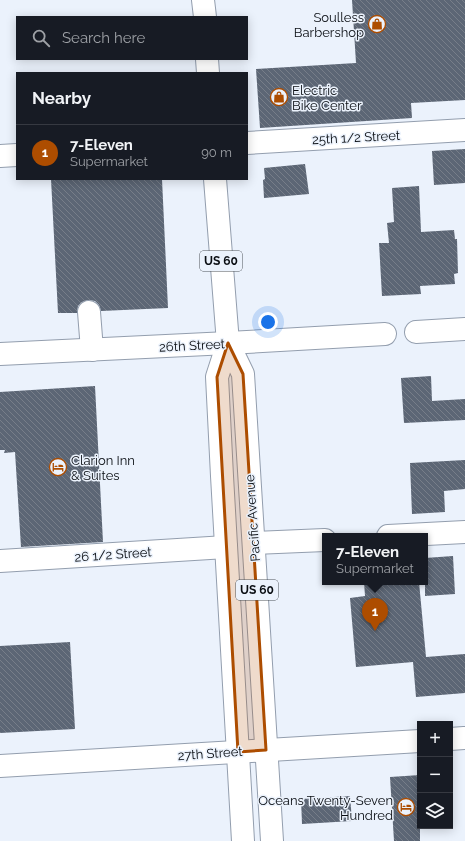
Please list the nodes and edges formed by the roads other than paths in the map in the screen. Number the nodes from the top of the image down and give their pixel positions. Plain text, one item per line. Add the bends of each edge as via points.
1 (203, 0) edge
2 (204, 16) edge
3 (207, 60) edge
4 (208, 72) edge
5 (465, 130) edge
6 (248, 143) edge
7 (16, 155) edge
8 (0, 156) edge
9 (215, 180) edge
10 (89, 312) dead end
11 (465, 329) edge
12 (416, 332) dead end
13 (385, 334) dead end
14 (228, 343) junction
15 (92, 350) junction
16 (0, 354) edge
17 (465, 532) edge
18 (428, 534) edge
19 (322, 540) edge
20 (254, 543) junction
21 (226, 547) junction
22 (0, 561) edge
23 (417, 741) edge
24 (266, 750) junction
25 (238, 752) junction
26 (0, 766) edge
27 (243, 841) edge
28 (272, 841) edge

1 - 2 main road
3 - 4 main road
5 - 6 main road, 25th 1/2 Street
7 - 8 main road
9 - 14 main road, Pacific Avenue / US 60
10 - 15 main road
11 - 12 main road
13 - 14 main road, 26th Street
14 - 15 main road, 26th Street
14 - 20 main road, Pacific Avenue / US 60 via 243,374
14 - 21 main road, Pacific Avenue / US 60 via 217,376
15 - 16 main road, 26th Street
17 - 18 main road
19 - 20 main road
20 - 24 main road, Pacific Avenue / US 60
21 - 22 main road, 26 1/2 Street
21 - 25 main road, Pacific Avenue / US 60
23 - 24 main road, 27th Street
24 - 25 main road, 27th Street
24 - 28 main road, Pacific Avenue / US 60
25 - 26 main road, 27th Street
25 - 27 main road, Pacific Avenue / US 60

